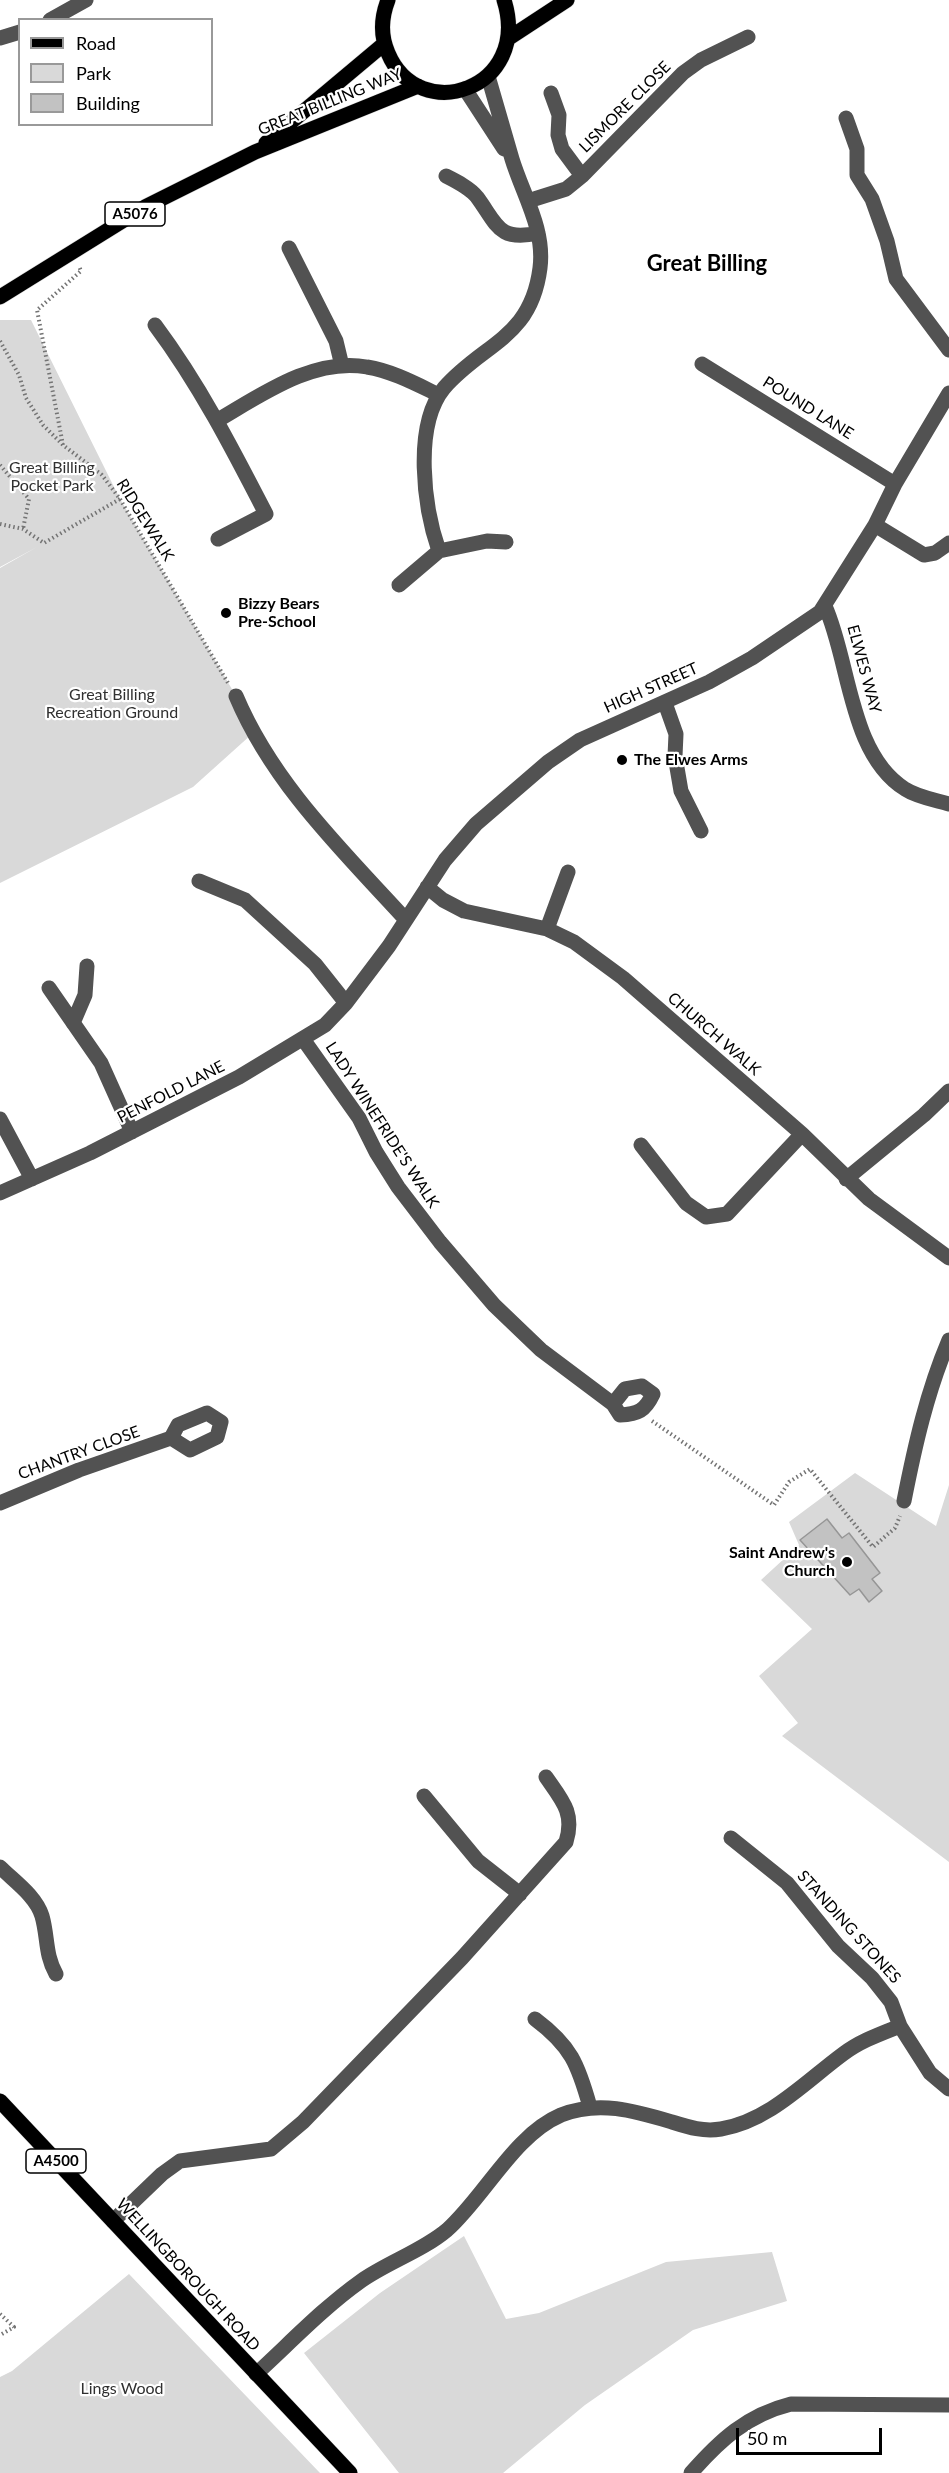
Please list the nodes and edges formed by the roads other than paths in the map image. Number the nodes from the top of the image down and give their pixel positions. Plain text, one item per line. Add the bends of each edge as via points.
1 (86, 0) edge
2 (388, 0) edge
3 (504, 0) edge
4 (567, 0) edge
5 (54, 18) edge
6 (18, 33) edge
7 (748, 37) dead end
8 (0, 38) edge
9 (509, 38) junction
10 (384, 44) junction
11 (489, 76) junction
12 (418, 86) junction
13 (465, 89) junction
14 (551, 93) dead end
15 (846, 118) dead end
16 (255, 152) junction
17 (513, 161) junction
18 (446, 176) dead end
19 (582, 176) junction
20 (528, 201) junction
21 (538, 233) junction
22 (289, 248) dead end
23 (0, 297) edge
24 (155, 325) dead end
25 (949, 350) edge
26 (702, 364) dead end
27 (342, 366) junction
28 (949, 393) edge
29 (439, 395) junction
30 (218, 420) junction
31 (895, 484) junction
32 (875, 525) junction
33 (218, 540) dead end
34 (506, 542) dead end
35 (949, 543) edge
36 (439, 551) junction
37 (399, 585) dead end
38 (825, 606) junction
39 (236, 696) road end
40 (665, 703) junction
41 (949, 804) edge
42 (701, 831) dead end
43 (568, 872) dead end
44 (199, 881) dead end
45 (427, 887) junction
46 (406, 920) junction
47 (547, 929) junction
48 (87, 966) dead end
49 (49, 988) dead end
50 (346, 1003) junction
51 (73, 1023) junction
52 (303, 1039) junction
53 (949, 1091) edge
54 (0, 1119) edge
55 (132, 1132) junction
56 (802, 1134) junction
57 (641, 1145) dead end
58 (32, 1179) junction
59 (846, 1179) junction
60 (0, 1193) edge
61 (949, 1258) edge
62 (949, 1340) edge
63 (613, 1404) junction
64 (171, 1438) dead end
65 (904, 1501) road end
66 (0, 1503) edge
67 (546, 1777) dead end
68 (424, 1796) dead end
69 (731, 1838) dead end
70 (0, 1867) edge
71 (520, 1894) junction
72 (56, 1974) dead end
73 (535, 2019) dead end
74 (900, 2026) junction
75 (949, 2089) edge
76 (0, 2101) edge
77 (590, 2108) junction
78 (112, 2222) junction
79 (256, 2374) junction
80 (949, 2404) edge
81 (350, 2473) edge
82 (691, 2473) edge

1 - 5 street
2 - 10 main road via 381,28
3 - 9 main road via 510,19
4 - 9 main road
6 - 8 street
7 - 19 street, LISMORE CLOSE via 683,73
9 - 11 main road via 502,59
10 - 12 main road via 397,69
10 - 16 main road, GREAT BILLING WAY / A5076
11 - 13 main road
11 - 17 street
12 - 13 main road via 433,91
12 - 16 main road, GREAT BILLING WAY / A5076
13 - 17 street
14 - 19 street via 560,115 558,135 562,149
15 - 25 street via 857,149 858,178 872,199 896,279
16 - 23 main road, GREAT BILLING WAY / A5076 via 146,207
17 - 20 street
18 - 21 street via 476,196 485,213 510,235
19 - 20 street, LISMORE CLOSE via 566,189
20 - 21 street
21 - 29 street via 540,267 527,311 509,335
22 - 27 street via 336,341
24 - 30 street
26 - 31 street, POUND LANE
27 - 29 street via 366,366
27 - 30 street via 305,374
28 - 31 street, HIGH STREET
29 - 36 street via 430,421 424,464 427,508
30 - 33 street via 266,514
31 - 32 street, HIGH STREET
32 - 35 street via 924,555
32 - 38 street, HIGH STREET
34 - 36 street via 487,541
36 - 37 street
38 - 40 street, HIGH STREET via 752,658
38 - 41 street, ELWES WAY via 836,629 850,699 862,732 884,771 906,790
39 - 46 street via 252,734 309,814
40 - 42 street via 676,734 681,791
40 - 45 street, HIGH STREET via 580,740 548,762 476,824
43 - 47 street
44 - 50 street via 245,900 315,964
45 - 46 street, HIGH STREET
45 - 47 street, CHURCH WALK via 464,910
46 - 50 street, HIGH STREET
47 - 56 street, CHURCH WALK via 574,942 623,978
48 - 51 street via 85,995
49 - 51 street
50 - 52 street, PENFOLD LANE via 325,1025
51 - 55 street via 101,1063
52 - 55 street, PENFOLD LANE
52 - 63 street, LADY WINEFRIDE'S WALK via 359,1118 398,1187 440,1242 494,1305 541,1350
53 - 59 street
54 - 58 street
55 - 58 street, PENFOLD LANE
56 - 57 street via 727,1214 706,1217 686,1203
56 - 59 street, CHURCH WALK
58 - 60 street, PENFOLD LANE
59 - 61 street, CHURCH WALK
62 - 65 street via 916,1436
63 - 63 street, LADY WINEFRIDE'S WALK via 626,1389 642,1386 653,1394 647,1408 639,1412 620,1415
64 - 66 street, CHANTRY CLOSE
67 - 71 street via 568,1812 571,1825 566,1842
68 - 71 street via 478,1861
69 - 74 street, STANDING STONES via 787,1883 838,1946 891,2002
70 - 72 street via 36,1903 48,1960
71 - 78 street via 303,2122 271,2149 180,2161
73 - 77 street via 559,2037 569,2051
74 - 75 street, STANDING STONES via 930,2073
74 - 77 street via 866,2040 780,2103 737,2126 700,2130 629,2109
76 - 78 main road, WELLINGBOROUGH ROAD / A4500
77 - 79 street via 562,2115 535,2130 445,2231 389,2262 345,2293
78 - 79 main road, WELLINGBOROUGH ROAD / A4500
79 - 81 main road, WELLINGBOROUGH ROAD / A4500
80 - 82 street via 791,2403 742,2423 714,2446

